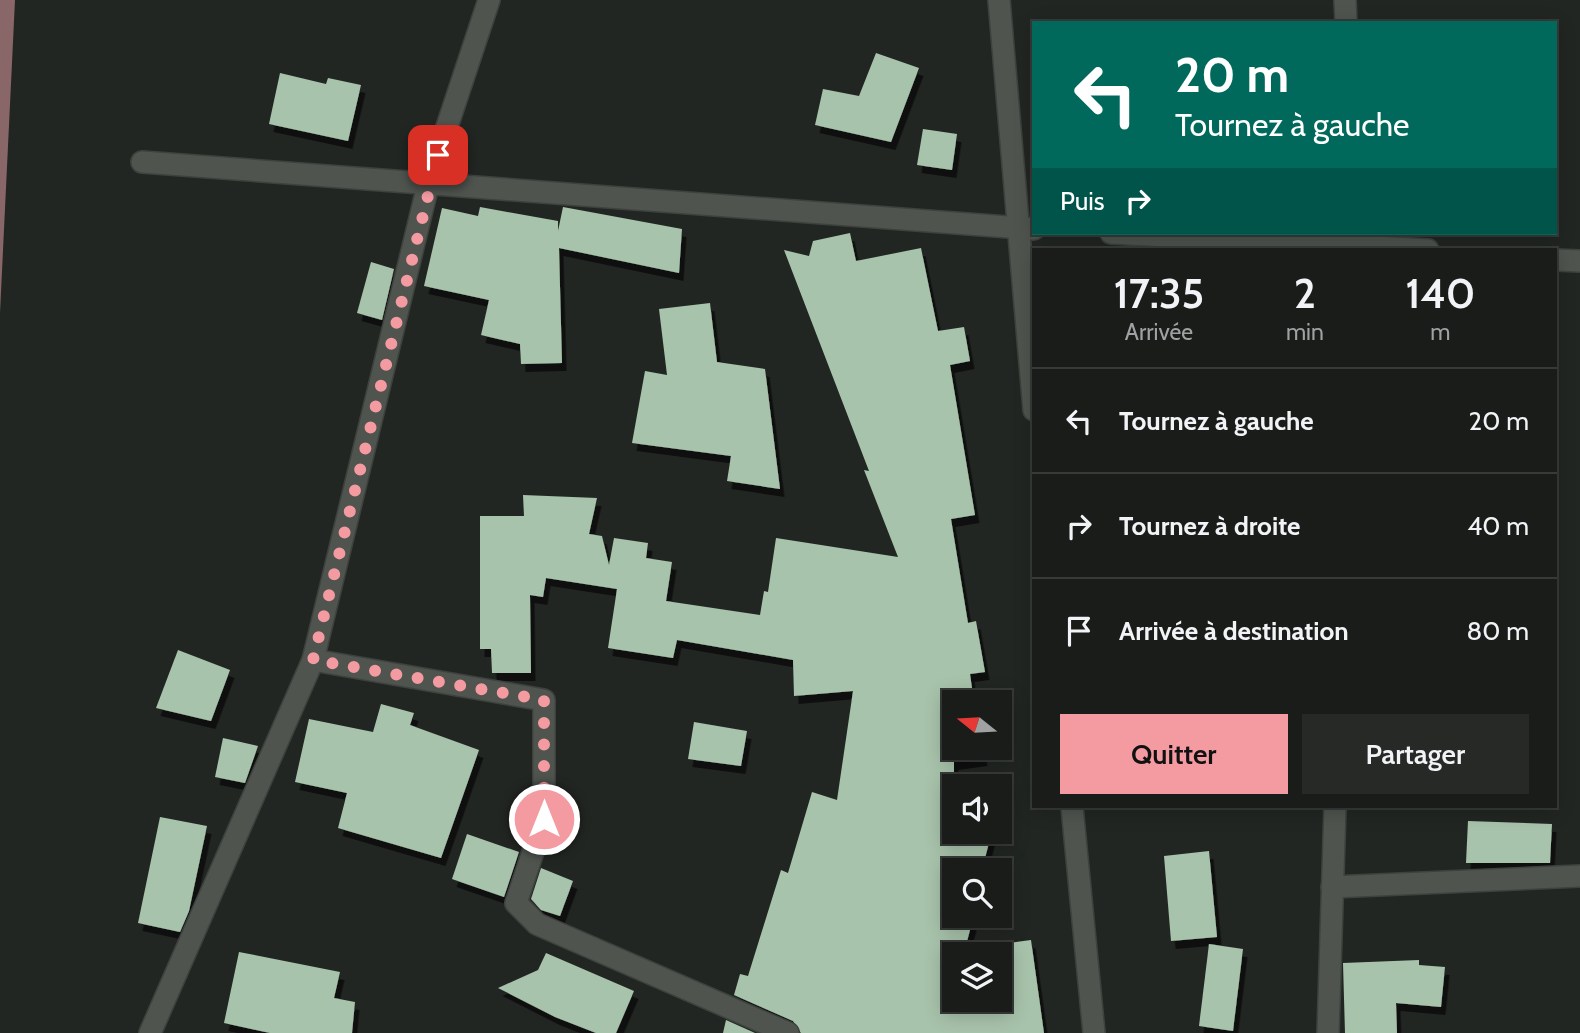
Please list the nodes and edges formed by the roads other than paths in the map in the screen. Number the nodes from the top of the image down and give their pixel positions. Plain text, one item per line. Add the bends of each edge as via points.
1 (489, 0) edge
2 (999, 0) edge
3 (1345, 0) edge
4 (1346, 21) edge
5 (142, 162) dead end
6 (429, 181) junction
7 (1026, 228) edge
8 (1160, 235) edge
9 (1355, 243) edge
10 (1407, 248) edge
11 (1557, 260) edge
12 (1580, 261) edge
13 (1032, 364) edge
14 (313, 660) junction
15 (1072, 808) edge
16 (1335, 808) edge
17 (1580, 876) edge
18 (1332, 887) junction
19 (150, 1033) edge
20 (788, 1033) edge
21 (1094, 1033) edge
22 (1328, 1033) edge

1 - 6 street
2 - 7 street
3 - 4 street
5 - 6 street
6 - 7 street
6 - 14 street
7 - 13 street
8 - 9 street
9 - 10 street
11 - 12 street
14 - 19 street
14 - 20 street via 544,700 544,819 516,903 537,924
15 - 21 street
16 - 18 street
17 - 18 street
18 - 22 street

